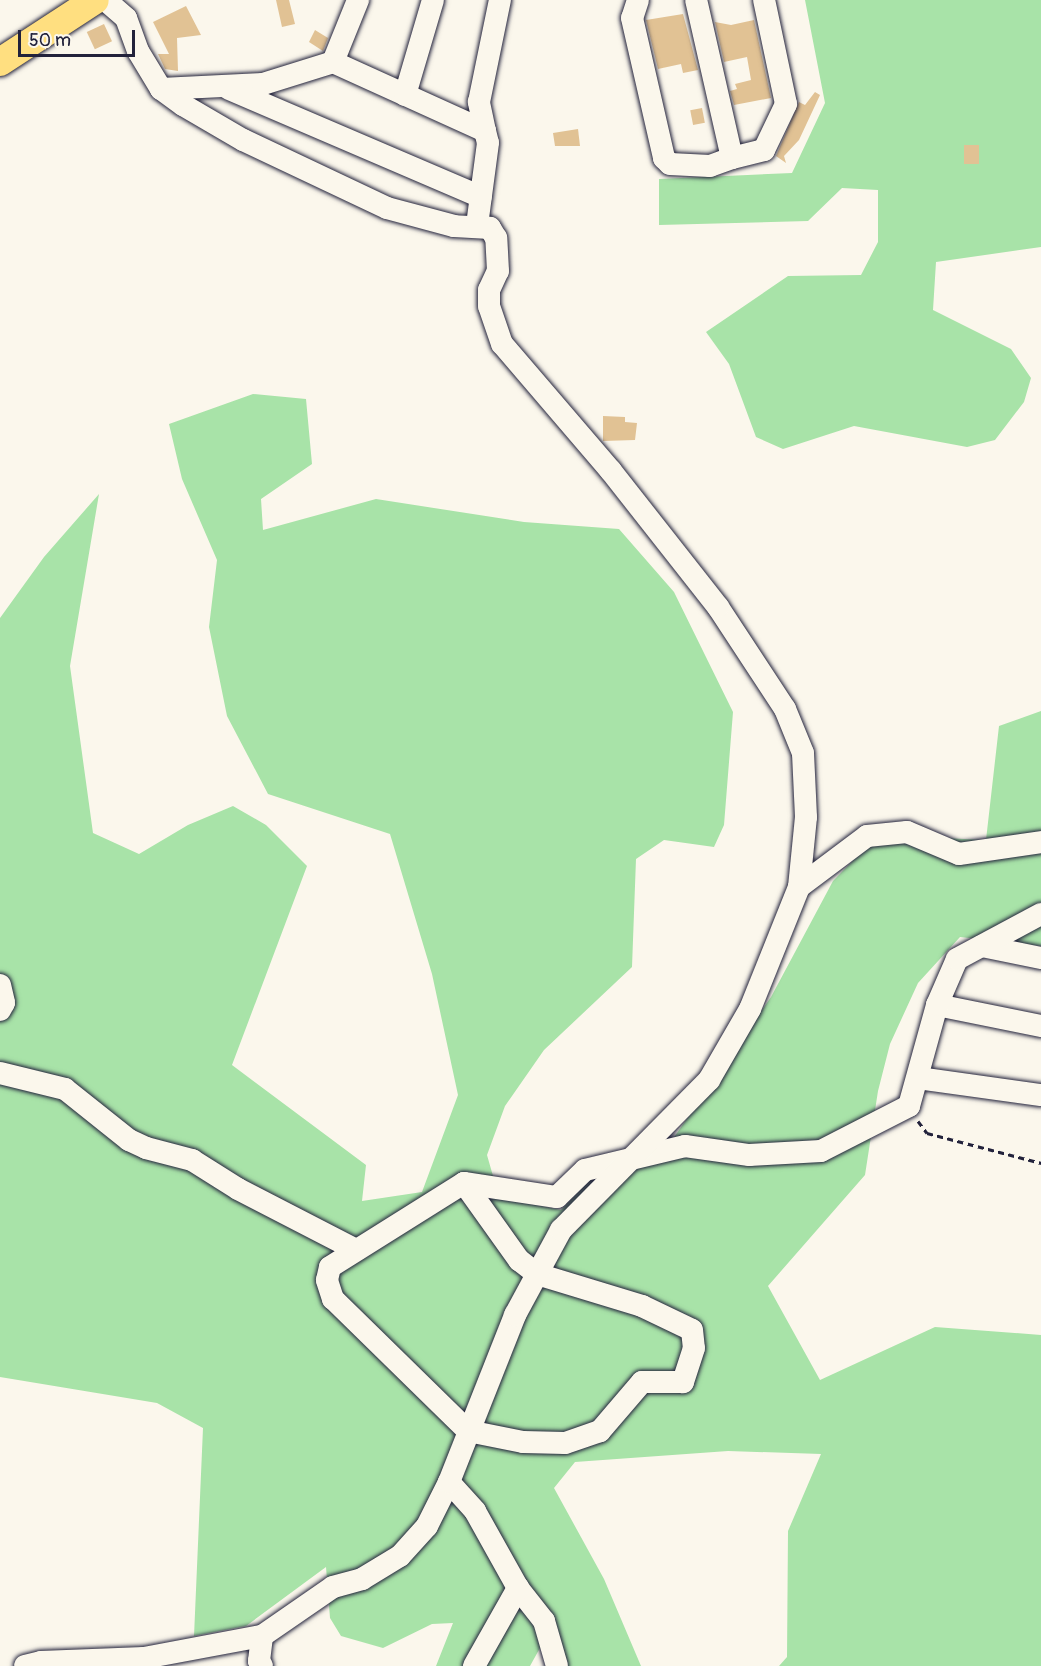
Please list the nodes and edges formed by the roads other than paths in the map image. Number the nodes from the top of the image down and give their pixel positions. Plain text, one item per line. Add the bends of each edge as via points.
1 (95, 0) edge
2 (105, 0) edge
3 (358, 0) edge
4 (433, 0) edge
5 (500, 0) edge
6 (638, 0) edge
7 (696, 0) edge
8 (764, 0) edge
9 (0, 62) edge
10 (333, 62) junction
11 (222, 86) junction
12 (161, 88) junction
13 (405, 95) junction
14 (485, 131) junction
15 (732, 159) junction
16 (481, 197) junction
17 (477, 225) junction
18 (1041, 842) edge
19 (799, 887) junction
20 (1041, 914) edge
21 (982, 946) junction
22 (1041, 958) edge
23 (0, 985) edge
24 (937, 1005) junction
25 (0, 1010) edge
26 (1041, 1026) edge
27 (0, 1074) edge
28 (918, 1078) junction
29 (1041, 1095) edge
30 (632, 1160) junction
31 (464, 1183) junction
32 (356, 1250) junction
33 (537, 1274) junction
34 (468, 1431) junction
35 (449, 1482) junction
36 (518, 1588) junction
37 (262, 1636) junction
38 (36, 1665) edge
39 (262, 1666) edge
40 (474, 1666) edge
41 (557, 1666) edge

1 - 9 main road
2 - 12 street via 126,18 138,51
3 - 10 street
4 - 13 street
5 - 14 street via 479,102
6 - 15 street via 632,18 664,158 670,164 710,166
7 - 15 street
8 - 15 street via 786,104 764,150
10 - 11 street via 263,84
10 - 13 street
11 - 12 street
11 - 16 street
12 - 17 street via 243,140 387,208 454,226
13 - 14 street
14 - 16 street via 488,143
16 - 17 street
17 - 19 street via 490,228 496,238 498,272 489,290 489,306 502,344 611,471 718,607 785,709 803,753 806,817
18 - 19 street via 959,854 907,832 867,836
19 - 30 street via 750,1009 709,1080
20 - 21 street
21 - 22 street
21 - 24 street via 957,958
23 - 25 street via 4,1003
24 - 26 street
24 - 28 street
27 - 32 street via 65,1089 129,1140 192,1160 238,1189
28 - 29 street
28 - 30 street via 909,1106 821,1151 749,1155 685,1146
30 - 31 street via 585,1170 557,1197
30 - 33 street via 561,1230
31 - 32 street
31 - 33 street via 519,1260
32 - 34 street via 330,1267 328,1291
33 - 34 street via 515,1315
33 - 34 street via 642,1306 692,1330 694,1348 683,1382 642,1382 600,1431 565,1443 523,1442
34 - 35 street
35 - 36 street via 475,1511
35 - 37 street via 427,1526 400,1556 362,1580 333,1587
36 - 40 street
36 - 41 street via 544,1621
37 - 38 street via 144,1658
37 - 39 street

